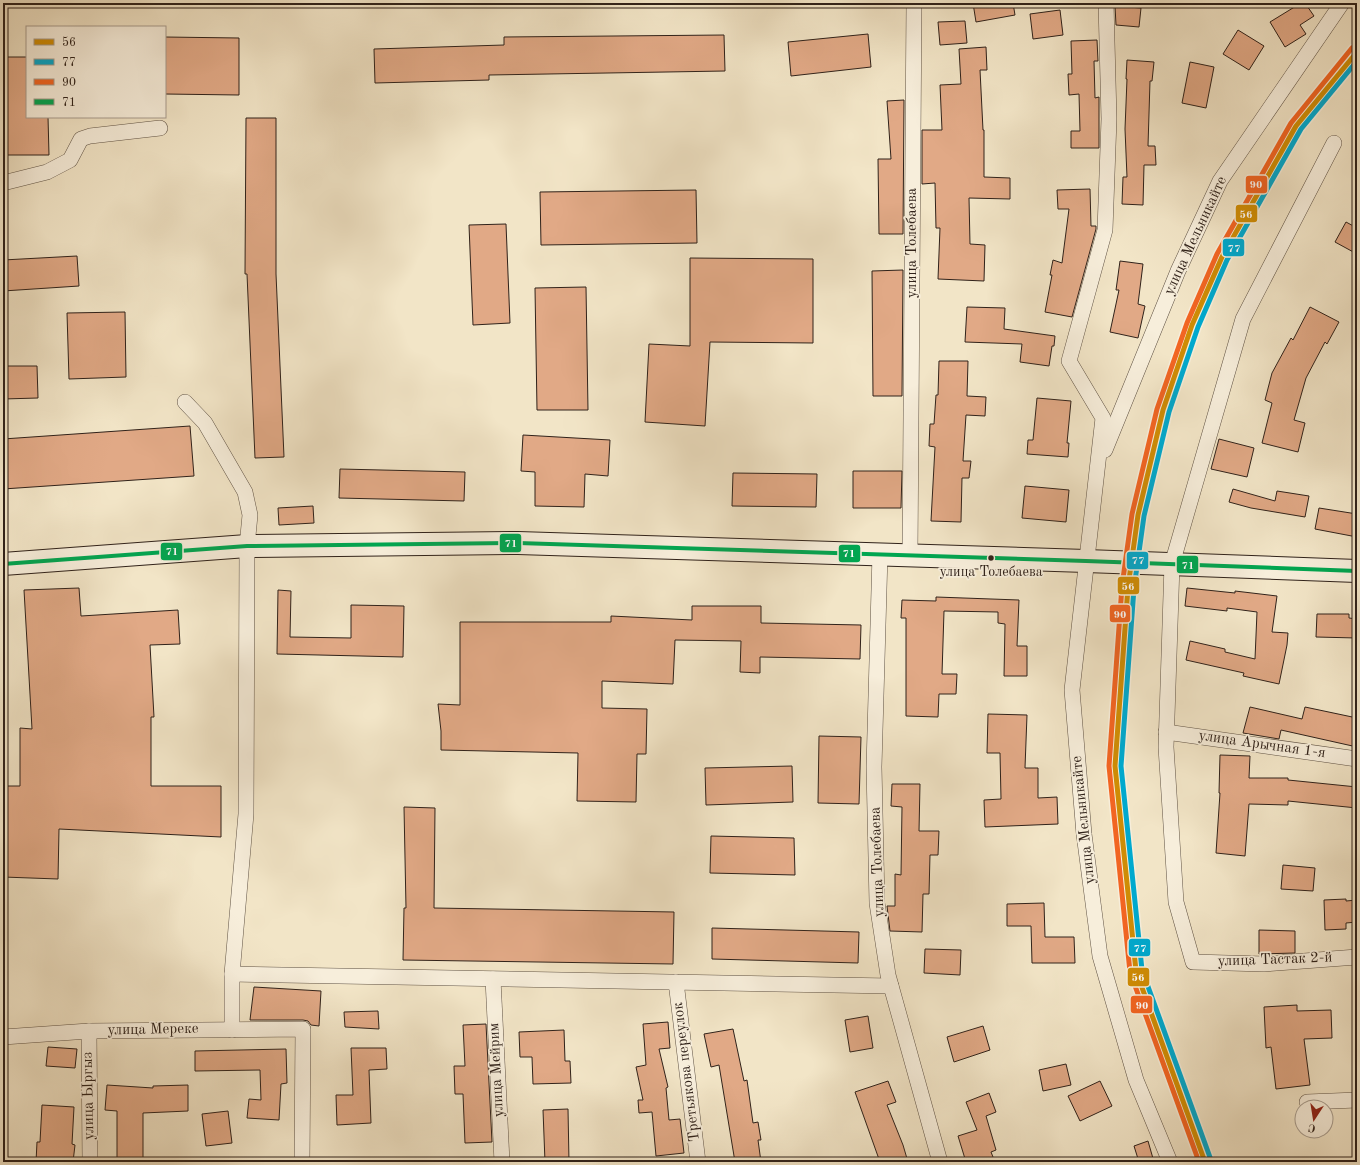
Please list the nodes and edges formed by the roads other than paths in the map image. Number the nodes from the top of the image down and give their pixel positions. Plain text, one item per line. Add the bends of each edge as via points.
1 (914, 3) edge
2 (1106, 3) edge
3 (1342, 3) edge
4 (160, 128) dead end
5 (1334, 143) dead end
6 (3, 183) edge
7 (185, 402) dead end
8 (1098, 467) junction
9 (247, 546) junction
10 (880, 554) junction
11 (910, 555) junction
12 (1086, 561) junction
13 (3, 564) edge
14 (1172, 564) junction
15 (1357, 571) edge
16 (1166, 732) junction
17 (1357, 759) edge
18 (1357, 957) edge
19 (232, 974) junction
20 (493, 979) junction
21 (676, 982) junction
22 (891, 986) junction
23 (232, 1030) junction
24 (89, 1031) junction
25 (3, 1037) edge
26 (1357, 1100) edge
27 (1334, 1101) edge
28 (90, 1162) edge
29 (302, 1162) edge
30 (502, 1162) edge
31 (698, 1162) edge
32 (940, 1162) edge
33 (1170, 1162) edge

1 - 11 street, улица Толебаева
2 - 8 street, улица Мельникайте via 1109,119 1106,230 1069,361 1103,418
3 - 8 street, улица Мельникайте via 1220,181 1178,271
4 - 6 street via 81,139 70,160 47,172
5 - 14 street via 1243,319
7 - 9 street via 205,424 245,492 250,515
8 - 12 street, улица Мельникайте
9 - 10 main road via 518,543
9 - 13 main road
9 - 19 street via 246,814
10 - 11 main road
10 - 22 street, улица Толебаева via 874,767 877,903
11 - 12 main road
12 - 14 main road
12 - 33 street, улица Мельникайте via 1072,690 1084,834 1100,956 1136,1080
14 - 15 main road
14 - 16 street
16 - 17 street, улица Арычная 1-я
16 - 18 street, улица Тастак 2-й via 1176,902 1193,962 1264,964
19 - 20 street
19 - 23 street
20 - 21 street
20 - 30 street, улица Мейрим
21 - 22 street
21 - 31 street, Третьякова переулок
22 - 32 street, улица Толебаева
23 - 24 street, улица Мереке
23 - 29 street, улица Мереке via 303,1029
24 - 25 street, улица Мереке
24 - 28 street, улица Ыргыз
26 - 27 street

